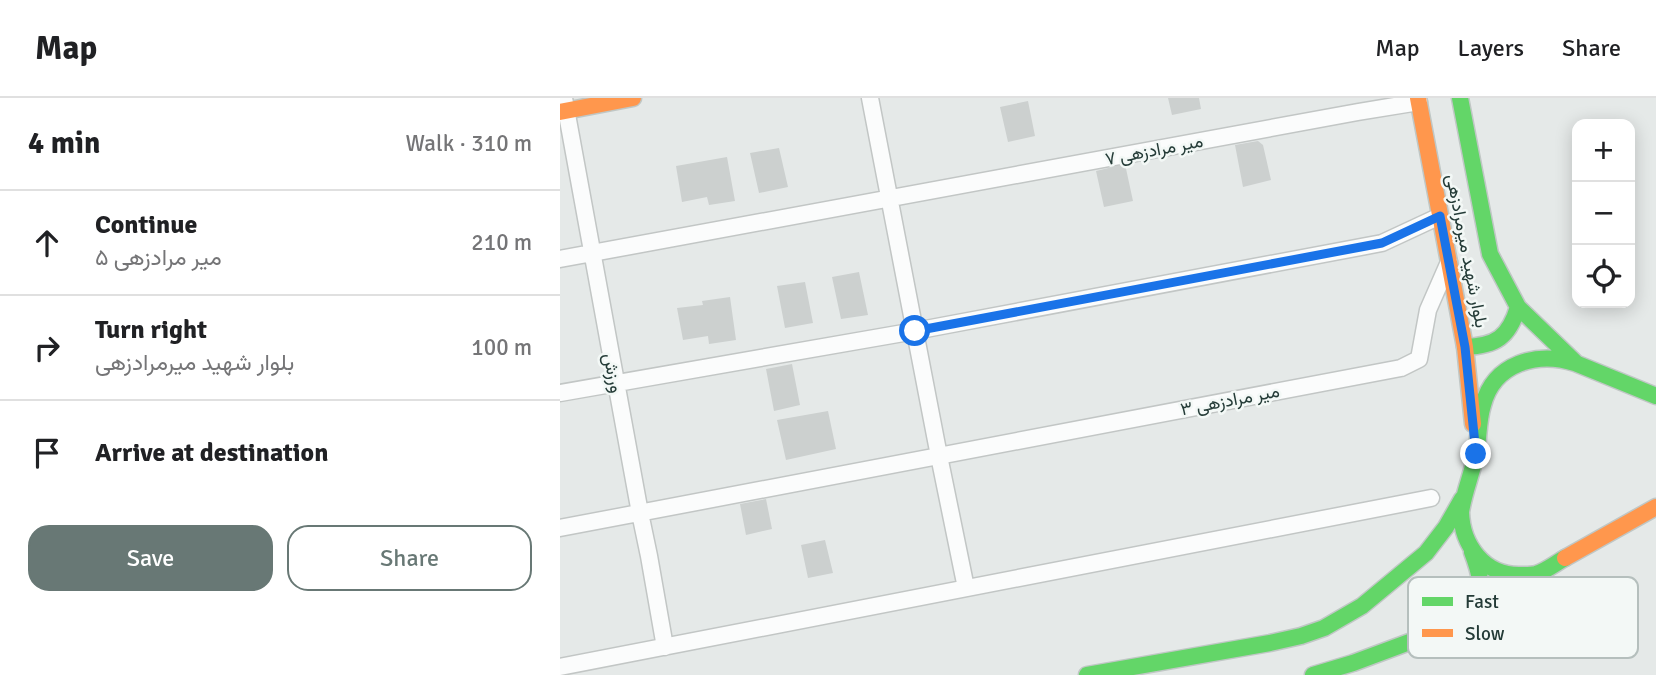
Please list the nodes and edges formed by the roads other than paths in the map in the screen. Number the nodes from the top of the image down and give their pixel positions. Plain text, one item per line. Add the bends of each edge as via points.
1 (633, 98) edge
2 (870, 98) edge
3 (1460, 98) edge
4 (1418, 100) edge
5 (563, 107) edge
6 (889, 199) junction
7 (1440, 216) junction
8 (591, 254) junction
9 (560, 259) edge
10 (1449, 262) junction
11 (1518, 307) junction
12 (915, 331) junction
13 (1465, 347) junction
14 (1576, 364) junction
15 (615, 384) junction
16 (560, 393) edge
17 (1656, 396) edge
18 (1476, 454) junction
19 (939, 456) junction
20 (1465, 494) junction
21 (1431, 498) dead end
22 (1656, 507) edge
23 (640, 513) junction
24 (560, 528) edge
25 (1470, 547) junction
26 (1536, 574) junction
27 (1481, 577) edge
28 (1531, 577) edge
29 (966, 588) junction
30 (1408, 644) edge
31 (664, 647) junction
32 (560, 667) edge
33 (1087, 675) edge
34 (1313, 675) edge

1 - 5 main road
2 - 6 street
3 - 11 main road, بلوار شهید میرمرادزهی via 1490,254
4 - 6 street, میر مرادزهی ۷
4 - 7 main road, بلوار شهید میرمرادزهی
5 - 8 street, ورزش
6 - 8 street, میر مرادزهی ۷
6 - 12 street
7 - 10 main road, بلوار شهید میرمرادزهی
7 - 12 street via 1382,243
8 - 9 street, میر مرادزهی ۷
8 - 15 street, ورزش
10 - 13 main road, بلوار شهید میرمرادزهی
10 - 19 street, میر مرادزهی ۳ via 1429,310 1419,359 1401,368
11 - 13 main road via 1507,334 1480,347
11 - 14 main road, بلوار شهید میرمرادزهی
12 - 15 street
12 - 19 street
13 - 18 main road, بلوار شهید میرمرادزهی
14 - 17 main road
14 - 18 main road via 1536,358 1499,376 1481,413
15 - 16 street
15 - 23 street, ورزش
18 - 20 main road
19 - 23 street, میر مرادزهی ۳
19 - 29 street
20 - 25 main road via 1461,513
20 - 33 main road via 1426,553 1363,606 1324,628 1270,643
21 - 29 street
22 - 26 main road
23 - 24 street, میر مرادزهی ۳
23 - 31 street, ورزش
25 - 26 main road via 1499,572
25 - 27 main road
26 - 28 main road
29 - 31 street
30 - 34 main road
31 - 32 street

